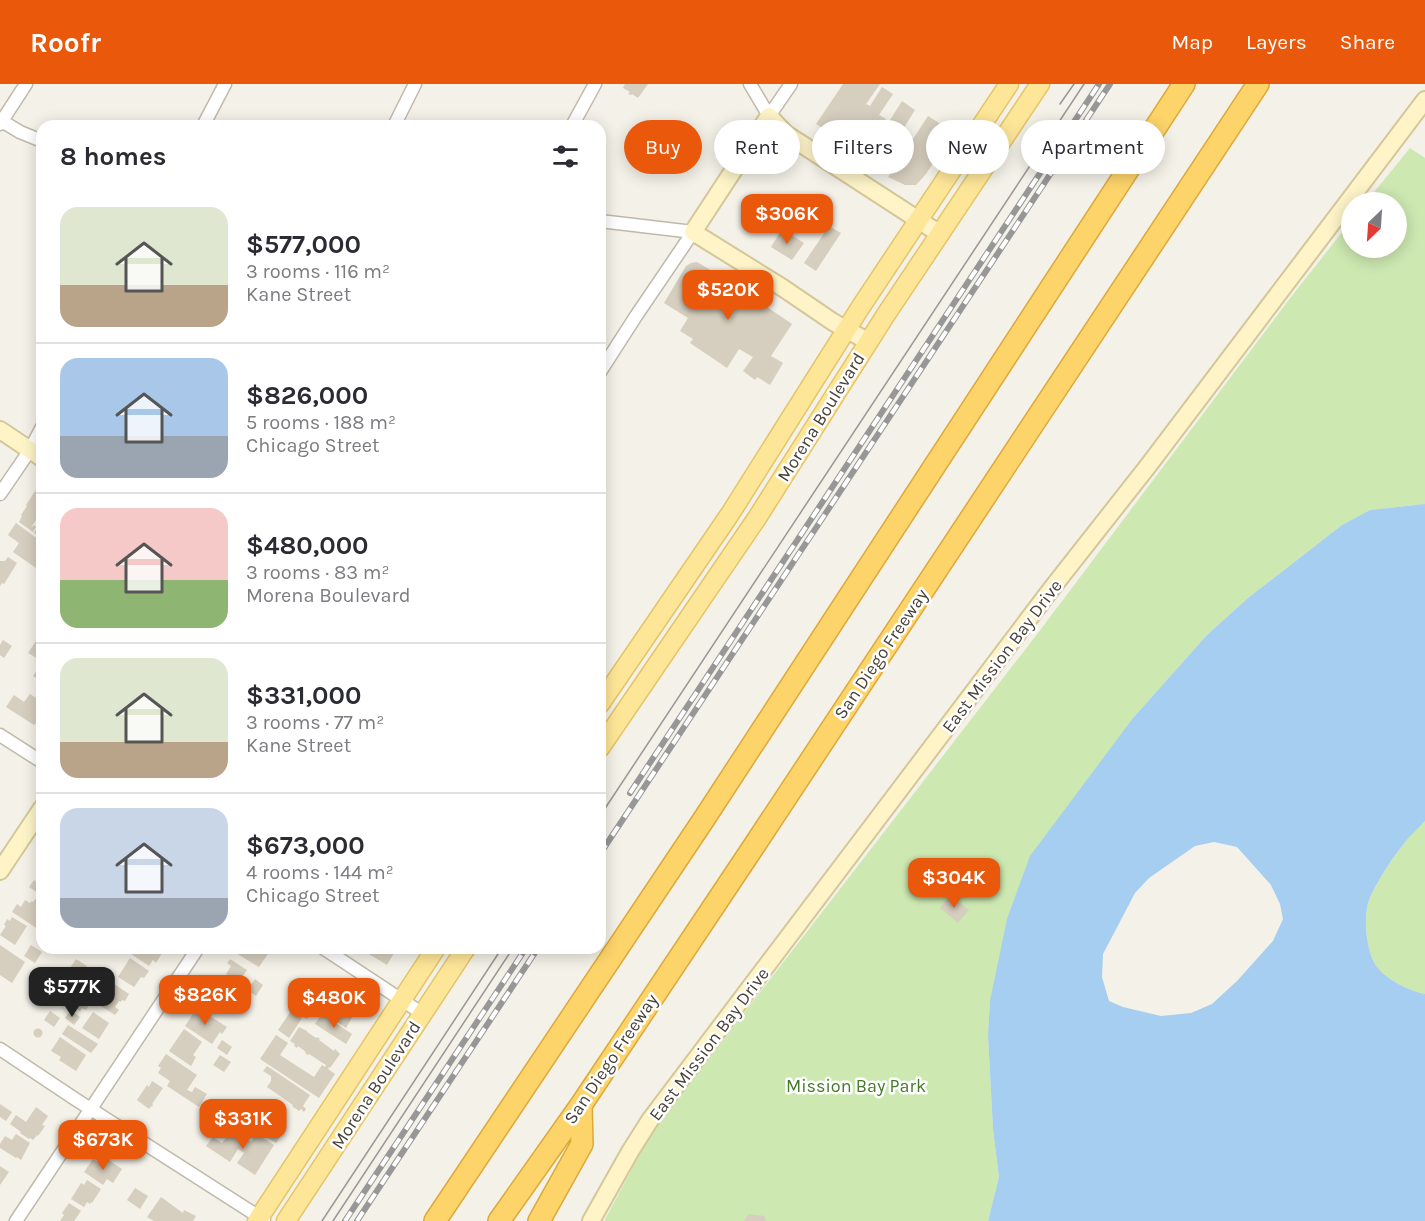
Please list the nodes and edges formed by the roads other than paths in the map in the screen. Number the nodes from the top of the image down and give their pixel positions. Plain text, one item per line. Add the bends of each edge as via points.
1 (26, 84) edge
2 (225, 84) edge
3 (415, 84) edge
4 (595, 84) edge
5 (750, 84) edge
6 (791, 84) edge
7 (1009, 84) edge
8 (1040, 84) edge
9 (1184, 84) edge
10 (1258, 84) edge
11 (1425, 100) edge
12 (769, 116) junction
13 (206, 120) edge
14 (397, 120) edge
15 (575, 120) edge
16 (0, 122) edge
17 (36, 139) edge
18 (918, 220) junction
19 (606, 222) edge
20 (693, 232) junction
21 (940, 234) junction
22 (847, 329) junction
23 (869, 342) junction
24 (606, 363) edge
25 (0, 430) edge
26 (36, 454) edge
27 (0, 494) edge
28 (606, 695) edge
29 (0, 735) edge
30 (606, 739) edge
31 (36, 758) edge
32 (36, 817) edge
33 (0, 871) edge
34 (194, 954) edge
35 (332, 954) edge
36 (432, 954) edge
37 (462, 954) edge
38 (402, 1000) junction
39 (423, 1014) junction
40 (0, 1048) edge
41 (581, 1105) junction
42 (90, 1109) junction
43 (260, 1220) edge
44 (16, 1221) edge
45 (286, 1221) edge
46 (435, 1221) edge
47 (499, 1221) edge
48 (539, 1221) edge
49 (591, 1221) edge

1 - 16 street
2 - 13 street
3 - 14 street
4 - 15 street
5 - 12 street
6 - 12 street
7 - 18 main road, Morena Boulevard
8 - 21 main road, Morena Boulevard
9 - 46 highway via 704,819
10 - 41 highway, San Diego Freeway
11 - 49 main road, East Mission Bay Drive via 650,1120
12 - 18 main road via 786,134
12 - 20 main road
16 - 17 street
18 - 21 main road
18 - 22 main road, Morena Boulevard
19 - 20 street
20 - 22 main road
20 - 24 street
21 - 23 main road, Morena Boulevard
22 - 23 main road
22 - 28 main road, Morena Boulevard via 730,514
23 - 30 main road, Morena Boulevard via 757,518
25 - 26 main road
26 - 27 street
29 - 31 street
32 - 33 main road
34 - 42 street
35 - 38 street
36 - 38 main road, Morena Boulevard
37 - 39 main road, Morena Boulevard
38 - 39 street
38 - 43 main road, Morena Boulevard
39 - 45 main road, Morena Boulevard
40 - 42 street
41 - 47 highway, San Diego Freeway
41 - 48 highway via 582,1144
42 - 43 street
42 - 44 street

